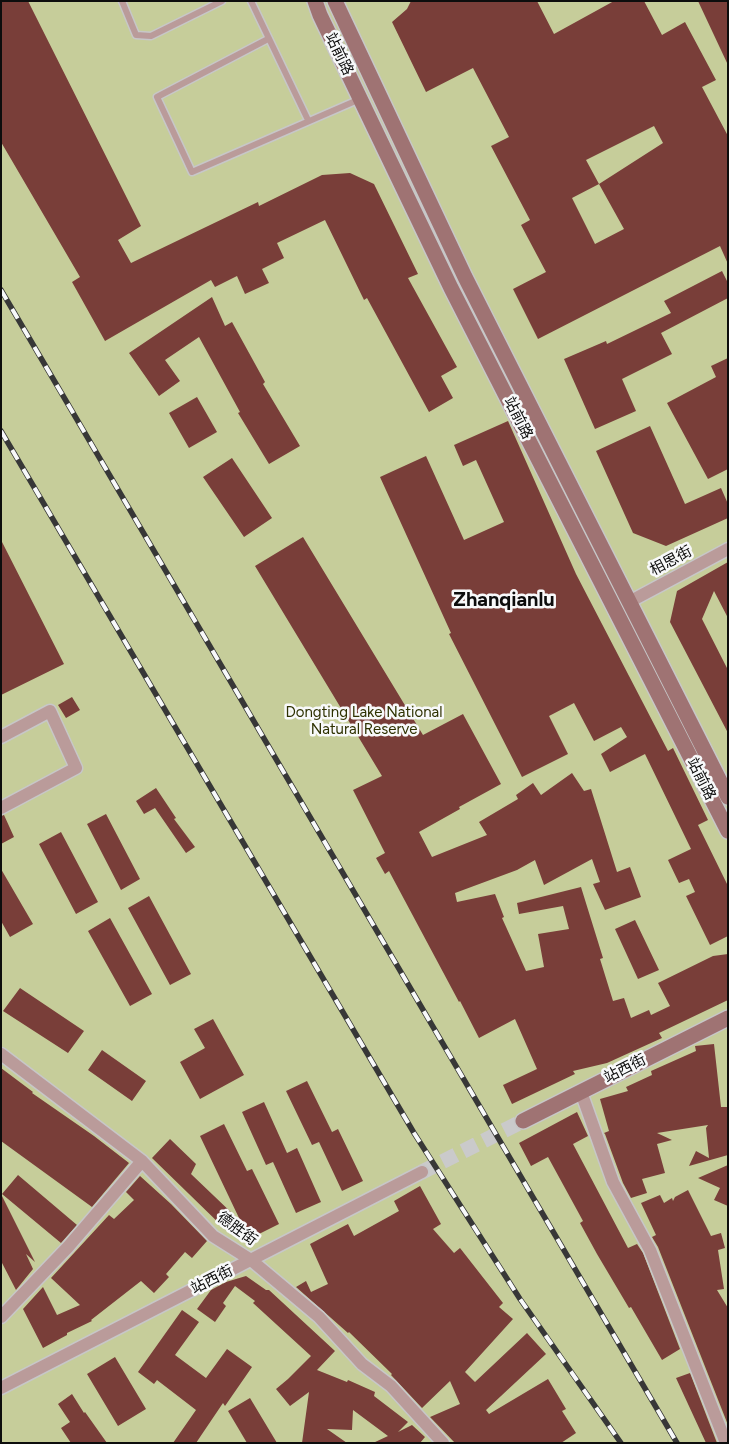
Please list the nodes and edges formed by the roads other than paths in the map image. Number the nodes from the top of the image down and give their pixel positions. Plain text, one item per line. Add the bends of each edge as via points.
1 (122, 1) edge
2 (222, 1) edge
3 (251, 1) edge
4 (315, 1) edge
5 (334, 1) edge
6 (268, 39) junction
7 (360, 98) junction
8 (308, 120) junction
9 (728, 549) edge
10 (629, 602) junction
11 (1, 737) edge
12 (728, 797) edge
13 (1, 808) edge
14 (728, 831) edge
15 (728, 1018) edge
16 (1, 1054) edge
17 (581, 1092) junction
18 (523, 1121) tunnel mouth
19 (142, 1161) junction
20 (422, 1172) tunnel mouth
21 (251, 1260) junction
22 (1, 1317) edge
23 (1, 1388) edge
24 (442, 1443) edge
25 (726, 1443) edge

1 - 2 lane via 136,35 151,36
3 - 6 lane
4 - 7 main road, 站前路
5 - 10 main road, 站前路 via 465,277
6 - 8 lane
6 - 8 lane via 157,97 192,172
7 - 8 lane
7 - 14 main road, 站前路 via 451,288
9 - 10 street, 相思街
10 - 12 main road, 站前路
11 - 13 street via 50,711 76,768
15 - 17 main road, 站西街
16 - 19 street, 德胜街
17 - 18 main road, 站西街
17 - 25 street via 613,1182 650,1250
19 - 21 street, 德胜街 via 213,1236
19 - 22 street via 68,1247
20 - 21 street, 站西街
21 - 23 street, 站西街
21 - 24 street, 德胜街 via 319,1318 362,1364 391,1386

